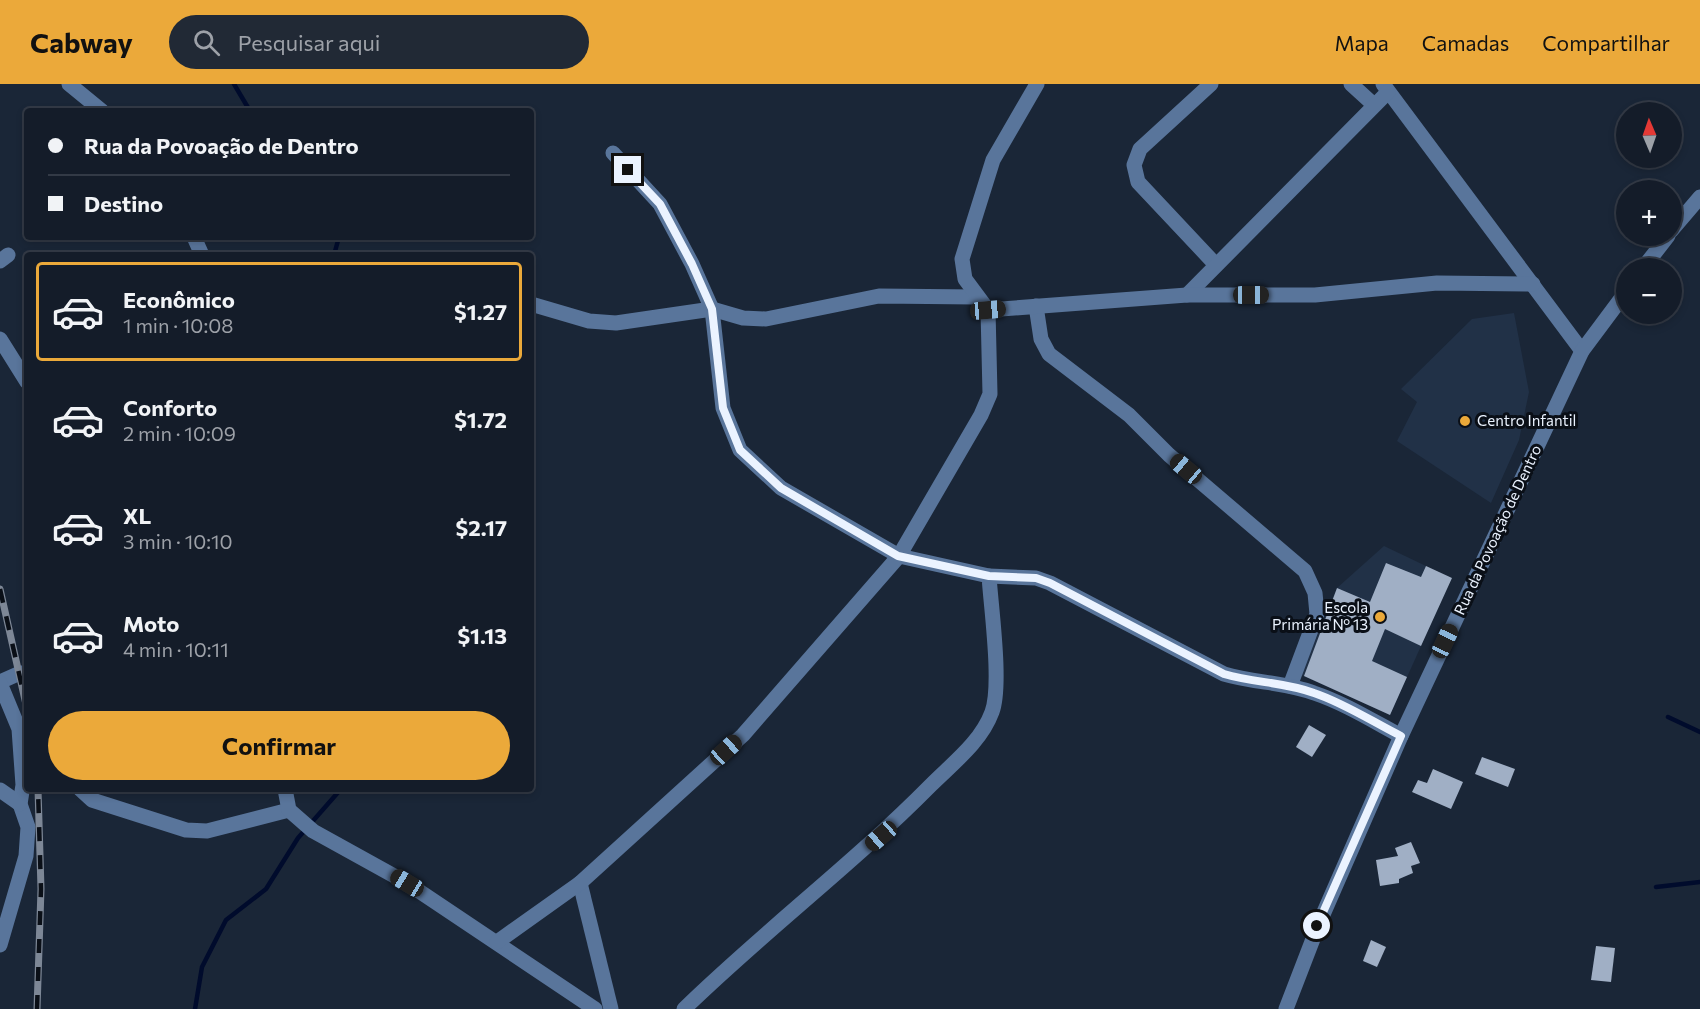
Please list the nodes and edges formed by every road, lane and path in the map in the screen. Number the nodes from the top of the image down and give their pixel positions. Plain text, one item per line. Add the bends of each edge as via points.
1 (69, 84) edge
2 (1037, 84) edge
3 (1211, 84) edge
4 (1351, 84) edge
5 (1385, 88) edge
6 (1374, 105) junction
7 (98, 108) edge
8 (613, 153) dead end
9 (1700, 197) edge
10 (1693, 213) edge
11 (1660, 246) edge
12 (1651, 258) edge
13 (1216, 265) junction
14 (1533, 284) junction
15 (1187, 295) junction
16 (976, 297) junction
17 (534, 305) edge
18 (1616, 305) edge
19 (1036, 306) junction
20 (712, 309) junction
21 (988, 310) junction
22 (0, 339) edge
23 (1582, 351) junction
24 (24, 377) edge
25 (898, 556) junction
26 (989, 576) junction
27 (24, 673) edge
28 (0, 682) edge
29 (1290, 686) junction
30 (1401, 736) junction
31 (0, 790) edge
32 (84, 792) edge
33 (286, 792) edge
34 (20, 804) junction
35 (293, 813) junction
36 (580, 883) junction
37 (497, 942) junction
38 (0, 945) edge
39 (595, 1009) edge
40 (611, 1009) edge
41 (684, 1009) edge
42 (1286, 1009) edge

1 - 7 street
2 - 16 street via 993,160 962,259 965,279
3 - 13 street via 1140,149 1134,165 1138,182
4 - 6 street
5 - 6 street
5 - 14 street
6 - 13 street
8 - 20 street via 660,204
9 - 10 street
11 - 12 street
13 - 15 street
14 - 15 street via 1437,283 1315,295
14 - 23 street
15 - 19 street
16 - 20 street via 879,296 766,319 743,318
16 - 21 street
17 - 20 street via 589,321 616,322
18 - 23 street, Rua da Povoação de Dentro
19 - 21 street
19 - 29 street via 1041,339 1049,354 1129,415 1305,571 1315,593 1317,614
20 - 25 street via 723,408 740,450 781,488
21 - 25 street via 990,394
22 - 24 street
23 - 30 street, Rua da Povoação de Dentro
25 - 26 street
25 - 36 street via 743,735
26 - 29 street via 1036,578 1050,583 1224,674
26 - 41 street via 996,696 981,735 881,836 732,962
27 - 28 street
28 - 34 street via 19,729 23,785
29 - 30 street via 1315,693
30 - 42 street, Rua da Povoação de Dentro via 1317,926
31 - 34 street
32 - 35 street via 93,800 186,830 207,831
33 - 35 street
34 - 38 street via 28,826 26,856
35 - 37 street via 313,831 407,883
36 - 37 street
36 - 40 street
37 - 39 street

